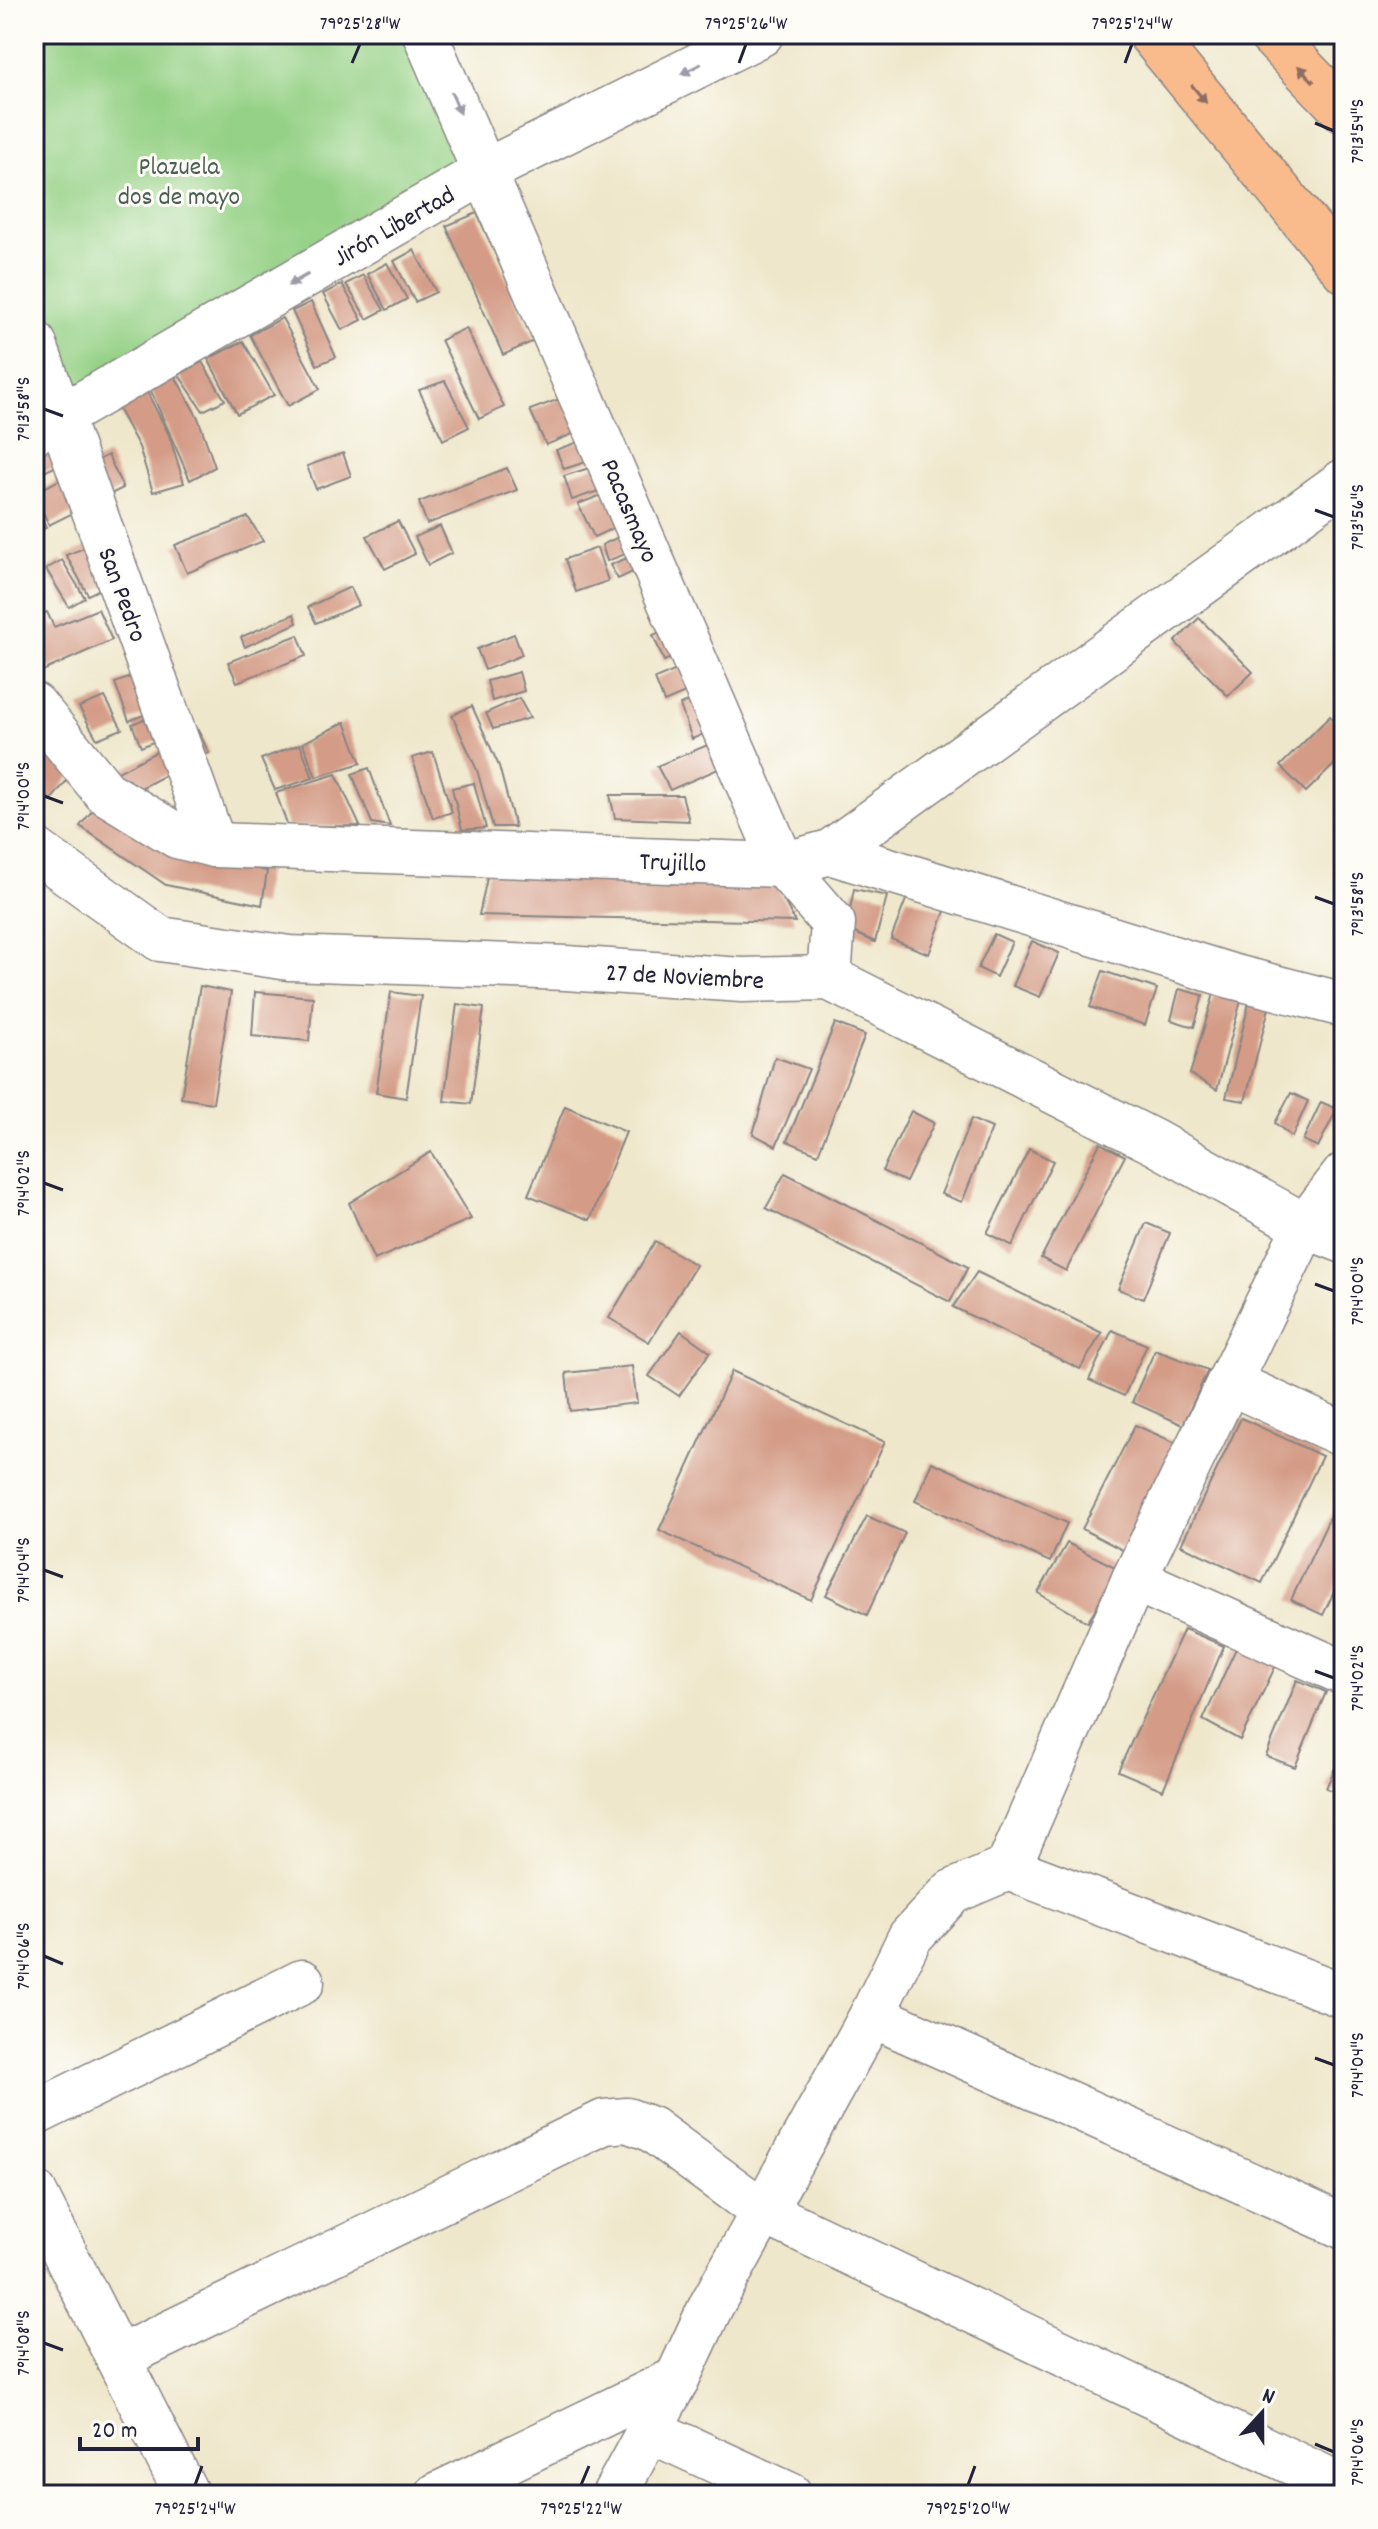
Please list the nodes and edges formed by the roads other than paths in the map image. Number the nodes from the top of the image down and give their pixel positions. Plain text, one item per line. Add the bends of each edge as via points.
1 (425, 34) edge
2 (761, 34) edge
3 (1150, 34) edge
4 (1270, 34) edge
5 (1344, 111) edge
6 (486, 171) junction
7 (1344, 270) edge
8 (34, 343) edge
9 (48, 424) edge
10 (1344, 481) edge
11 (34, 705) edge
12 (214, 845) junction
13 (34, 849) edge
14 (830, 852) junction
15 (783, 865) junction
16 (829, 978) junction
17 (1344, 1005) edge
18 (1344, 1175) edge
19 (1325, 1233) edge
20 (1229, 1382) junction
21 (1344, 1435) edge
22 (1134, 1579) junction
23 (1344, 1673) edge
24 (1008, 1868) junction
25 (302, 1982) dead end
26 (1344, 1996) edge
27 (872, 2015) junction
28 (34, 2114) edge
29 (34, 2192) edge
30 (762, 2211) junction
31 (1344, 2227) edge
32 (118, 2358) junction
33 (677, 2379) junction
34 (649, 2430) junction
35 (1344, 2487) edge
36 (187, 2495) edge
37 (437, 2495) edge
38 (614, 2495) edge
39 (790, 2495) edge

1 -> 6 street, Pacasmayo
2 -> 6 street, Jirón Libertad
3 -> 7 main road
5 -> 4 main road
6 -> 9 street, Jirón Libertad
6 - 15 street, Pacasmayo
8 - 9 street, San Pedro
9 - 12 street, San Pedro
10 - 14 street
11 - 12 street, Trujillo via 105,792 177,836
12 - 15 street, Trujillo
13 - 16 street, 27 de Noviembre via 160,939 289,958 742,980
14 - 15 street, Trujillo
14 - 17 street via 1231,976
15 - 16 street, Pacasmayo via 833,923
16 - 19 street, 27 de Noviembre
18 - 19 street
19 - 20 street
20 - 21 street
20 - 22 street
22 - 23 street
22 - 24 street
24 - 26 street
24 - 27 street via 952,1892 910,1937
25 - 28 street
27 - 30 street
27 - 31 street
29 - 32 street
30 - 32 street via 651,2129 627,2120 604,2122
30 - 33 street
30 - 35 street
32 - 36 street
33 - 34 street
33 - 37 street
34 - 38 street
34 - 39 street

